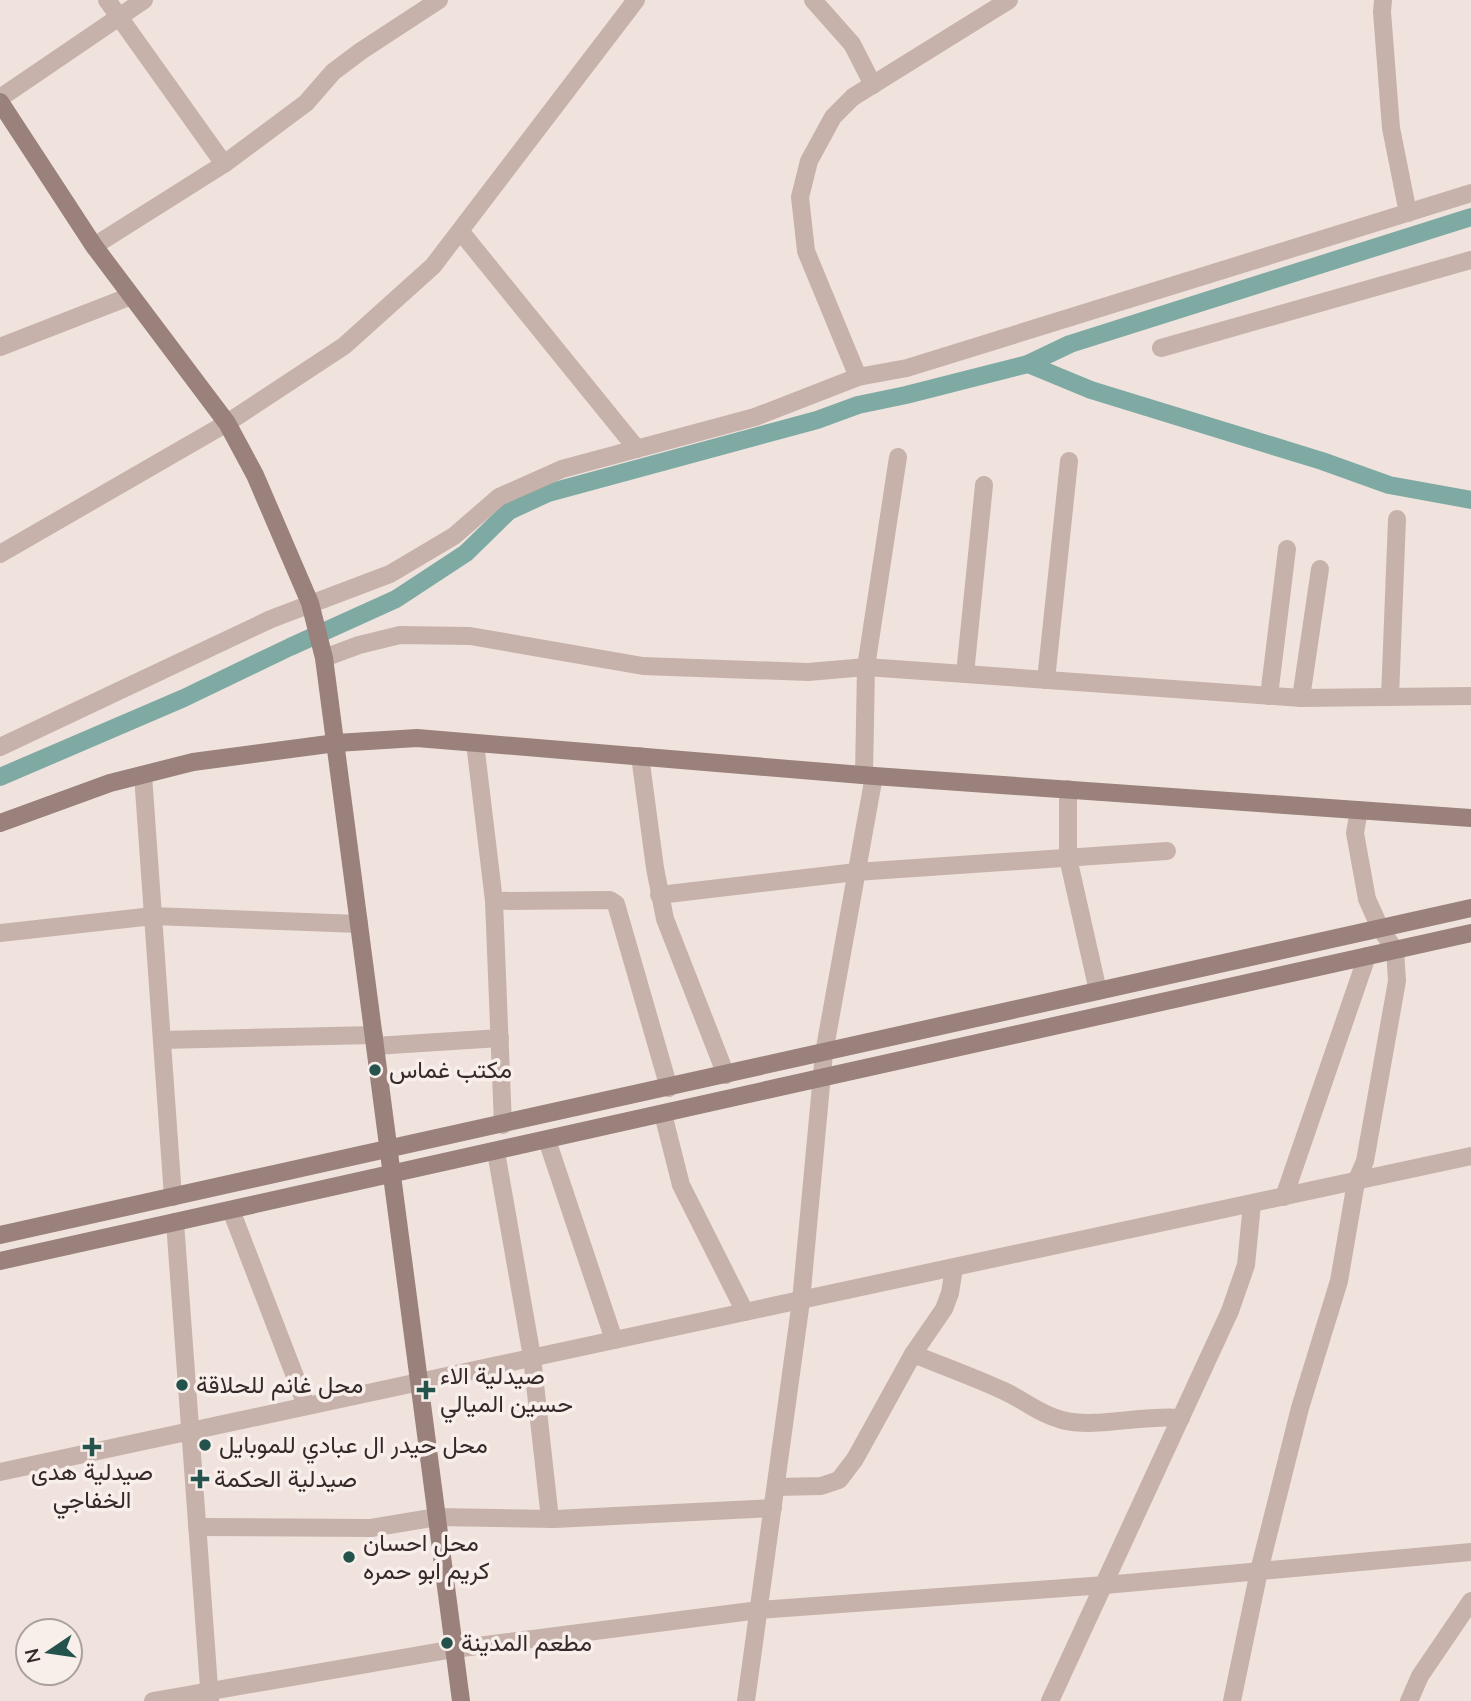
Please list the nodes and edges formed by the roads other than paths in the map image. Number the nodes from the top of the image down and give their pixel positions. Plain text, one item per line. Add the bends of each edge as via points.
1 (107, 0) edge
2 (144, 0) edge
3 (439, 0) edge
4 (636, 0) edge
5 (813, 0) edge
6 (1009, 0) edge
7 (1383, 0) edge
8 (119, 17) junction
9 (873, 85) junction
10 (0, 100) edge
11 (224, 164) junction
12 (1471, 193) edge
13 (1408, 213) junction
14 (461, 232) junction
15 (94, 246) junction
16 (1471, 260) edge
17 (131, 296) junction
18 (0, 347) edge
19 (1161, 348) dead end
20 (858, 377) junction
21 (227, 423) junction
22 (637, 449) junction
23 (898, 457) dead end
24 (1069, 461) dead end
25 (984, 485) dead end
26 (1397, 519) dead end
27 (1287, 549) dead end
28 (0, 554) edge
29 (1320, 569) dead end
30 (310, 603) junction
31 (324, 658) junction
32 (866, 667) junction
33 (965, 674) junction
34 (1046, 680) junction
35 (1269, 695) junction
36 (1471, 696) edge
37 (1390, 697) junction
38 (1301, 698) junction
39 (335, 743) junction
40 (475, 743) junction
41 (0, 747) edge
42 (640, 756) junction
43 (143, 775) junction
44 (869, 775) junction
45 (1068, 789) junction
46 (1359, 810) junction
47 (1471, 818) edge
48 (0, 823) edge
49 (1167, 851) dead end
50 (1068, 858) junction
51 (856, 872) junction
52 (659, 895) junction
53 (494, 901) junction
54 (1471, 908) edge
55 (153, 915) junction
56 (359, 924) junction
57 (1380, 928) junction
58 (0, 933) edge
59 (1471, 933) edge
60 (1395, 950) junction
61 (1367, 956) junction
62 (1098, 991) junction
63 (499, 1038) junction
64 (162, 1040) junction
65 (375, 1041) junction
66 (824, 1053) junction
67 (726, 1075) junction
68 (821, 1079) junction
69 (669, 1088) junction
70 (663, 1114) junction
71 (503, 1125) junction
72 (547, 1140) junction
73 (389, 1150) junction
74 (496, 1152) junction
75 (1471, 1156) edge
76 (392, 1175) junction
77 (1356, 1182) junction
78 (173, 1197) junction
79 (1284, 1197) junction
80 (1252, 1204) junction
81 (231, 1210) junction
82 (175, 1222) junction
83 (0, 1236) edge
84 (0, 1261) edge
85 (954, 1268) junction
86 (801, 1301) junction
87 (745, 1312) junction
88 (614, 1340) junction
89 (913, 1354) junction
90 (532, 1357) junction
91 (419, 1381) junction
92 (306, 1405) junction
93 (1181, 1418) junction
94 (190, 1430) junction
95 (0, 1472) edge
96 (776, 1488) junction
97 (773, 1508) junction
98 (438, 1517) junction
99 (550, 1519) junction
100 (197, 1527) junction
101 (1471, 1552) edge
102 (1259, 1571) junction
103 (1105, 1585) junction
104 (1471, 1601) edge
105 (759, 1610) junction
106 (454, 1648) junction
107 (210, 1695) edge
108 (153, 1701) edge
109 (461, 1701) edge
110 (746, 1701) edge
111 (1050, 1701) edge
112 (1232, 1701) edge
113 (1409, 1701) edge

1 - 8 street
2 - 8 street
3 - 11 street via 333,72 306,103
4 - 14 street
5 - 9 street via 852,44
6 - 9 street
7 - 13 street via 1391,128
8 - 10 street
8 - 11 street
9 - 20 street via 833,117 809,161 800,197 806,251
10 - 15 street
11 - 15 street
12 - 13 street
13 - 20 street via 907,368
14 - 21 street via 433,266 344,346
14 - 22 street
15 - 17 street
16 - 19 street
17 - 18 street
17 - 21 street
20 - 22 street via 755,416
21 - 28 street
21 - 30 street via 255,475
22 - 30 street via 562,469 499,497 454,536 390,574
23 - 32 street
24 - 34 street
25 - 33 street
26 - 37 street
27 - 35 street
29 - 38 street
30 - 31 street
30 - 41 street
31 - 32 street via 400,635 470,636 643,666 808,672
31 - 39 street
32 - 33 street
32 - 44 street
33 - 34 street
34 - 35 street
35 - 38 street
36 - 37 street
37 - 38 street
39 - 40 street via 417,738
39 - 43 street via 193,762
39 - 56 street
40 - 42 street
40 - 53 street
42 - 44 street
42 - 52 street
43 - 48 street
43 - 55 street
44 - 45 street
44 - 51 street
45 - 46 street
45 - 50 street
46 - 47 street
46 - 57 street via 1355,833 1367,899
49 - 50 street
50 - 51 street
50 - 62 street
51 - 52 street
51 - 66 street
52 - 67 street
53 - 63 street
53 - 69 street via 610,900 616,904
54 - 57 street
55 - 56 street
55 - 58 street
55 - 64 street
56 - 65 street
57 - 60 street
57 - 62 street
59 - 60 street
60 - 61 street
60 - 77 street via 1397,981 1365,1161
61 - 68 street
61 - 79 street
62 - 66 street
63 - 65 street
63 - 71 street
64 - 65 street
64 - 78 street
65 - 73 street
66 - 67 street
66 - 68 street
67 - 69 street
68 - 70 street
68 - 86 street
69 - 71 street
70 - 72 street
70 - 87 street via 681,1185
71 - 73 street
72 - 74 street
72 - 88 street
73 - 76 street
73 - 78 street
74 - 76 street
74 - 90 street
75 - 77 street
76 - 81 street
76 - 91 street
77 - 79 street
77 - 102 street via 1339,1281 1300,1408
78 - 83 street
79 - 80 street
80 - 85 street
80 - 93 street via 1246,1265
81 - 82 street
81 - 92 street
82 - 84 street
82 - 94 street
85 - 86 street
85 - 89 street via 944,1309
86 - 87 street
86 - 96 street
87 - 88 street
88 - 90 street
89 - 93 street via 1007,1392 1030,1408 1063,1421
89 - 96 street via 839,1480 821,1486
90 - 91 street
90 - 99 street
91 - 92 street
91 - 98 street
92 - 94 street
93 - 103 street
94 - 95 street
94 - 100 street
96 - 97 street
97 - 99 street
97 - 105 street
98 - 99 street
98 - 100 street via 371,1528
98 - 106 street
100 - 107 street
101 - 102 street
102 - 103 street
102 - 112 street
103 - 105 street
103 - 111 street
104 - 113 street via 1420,1676
105 - 106 street
105 - 110 street
106 - 107 street
106 - 109 street
107 - 108 street

